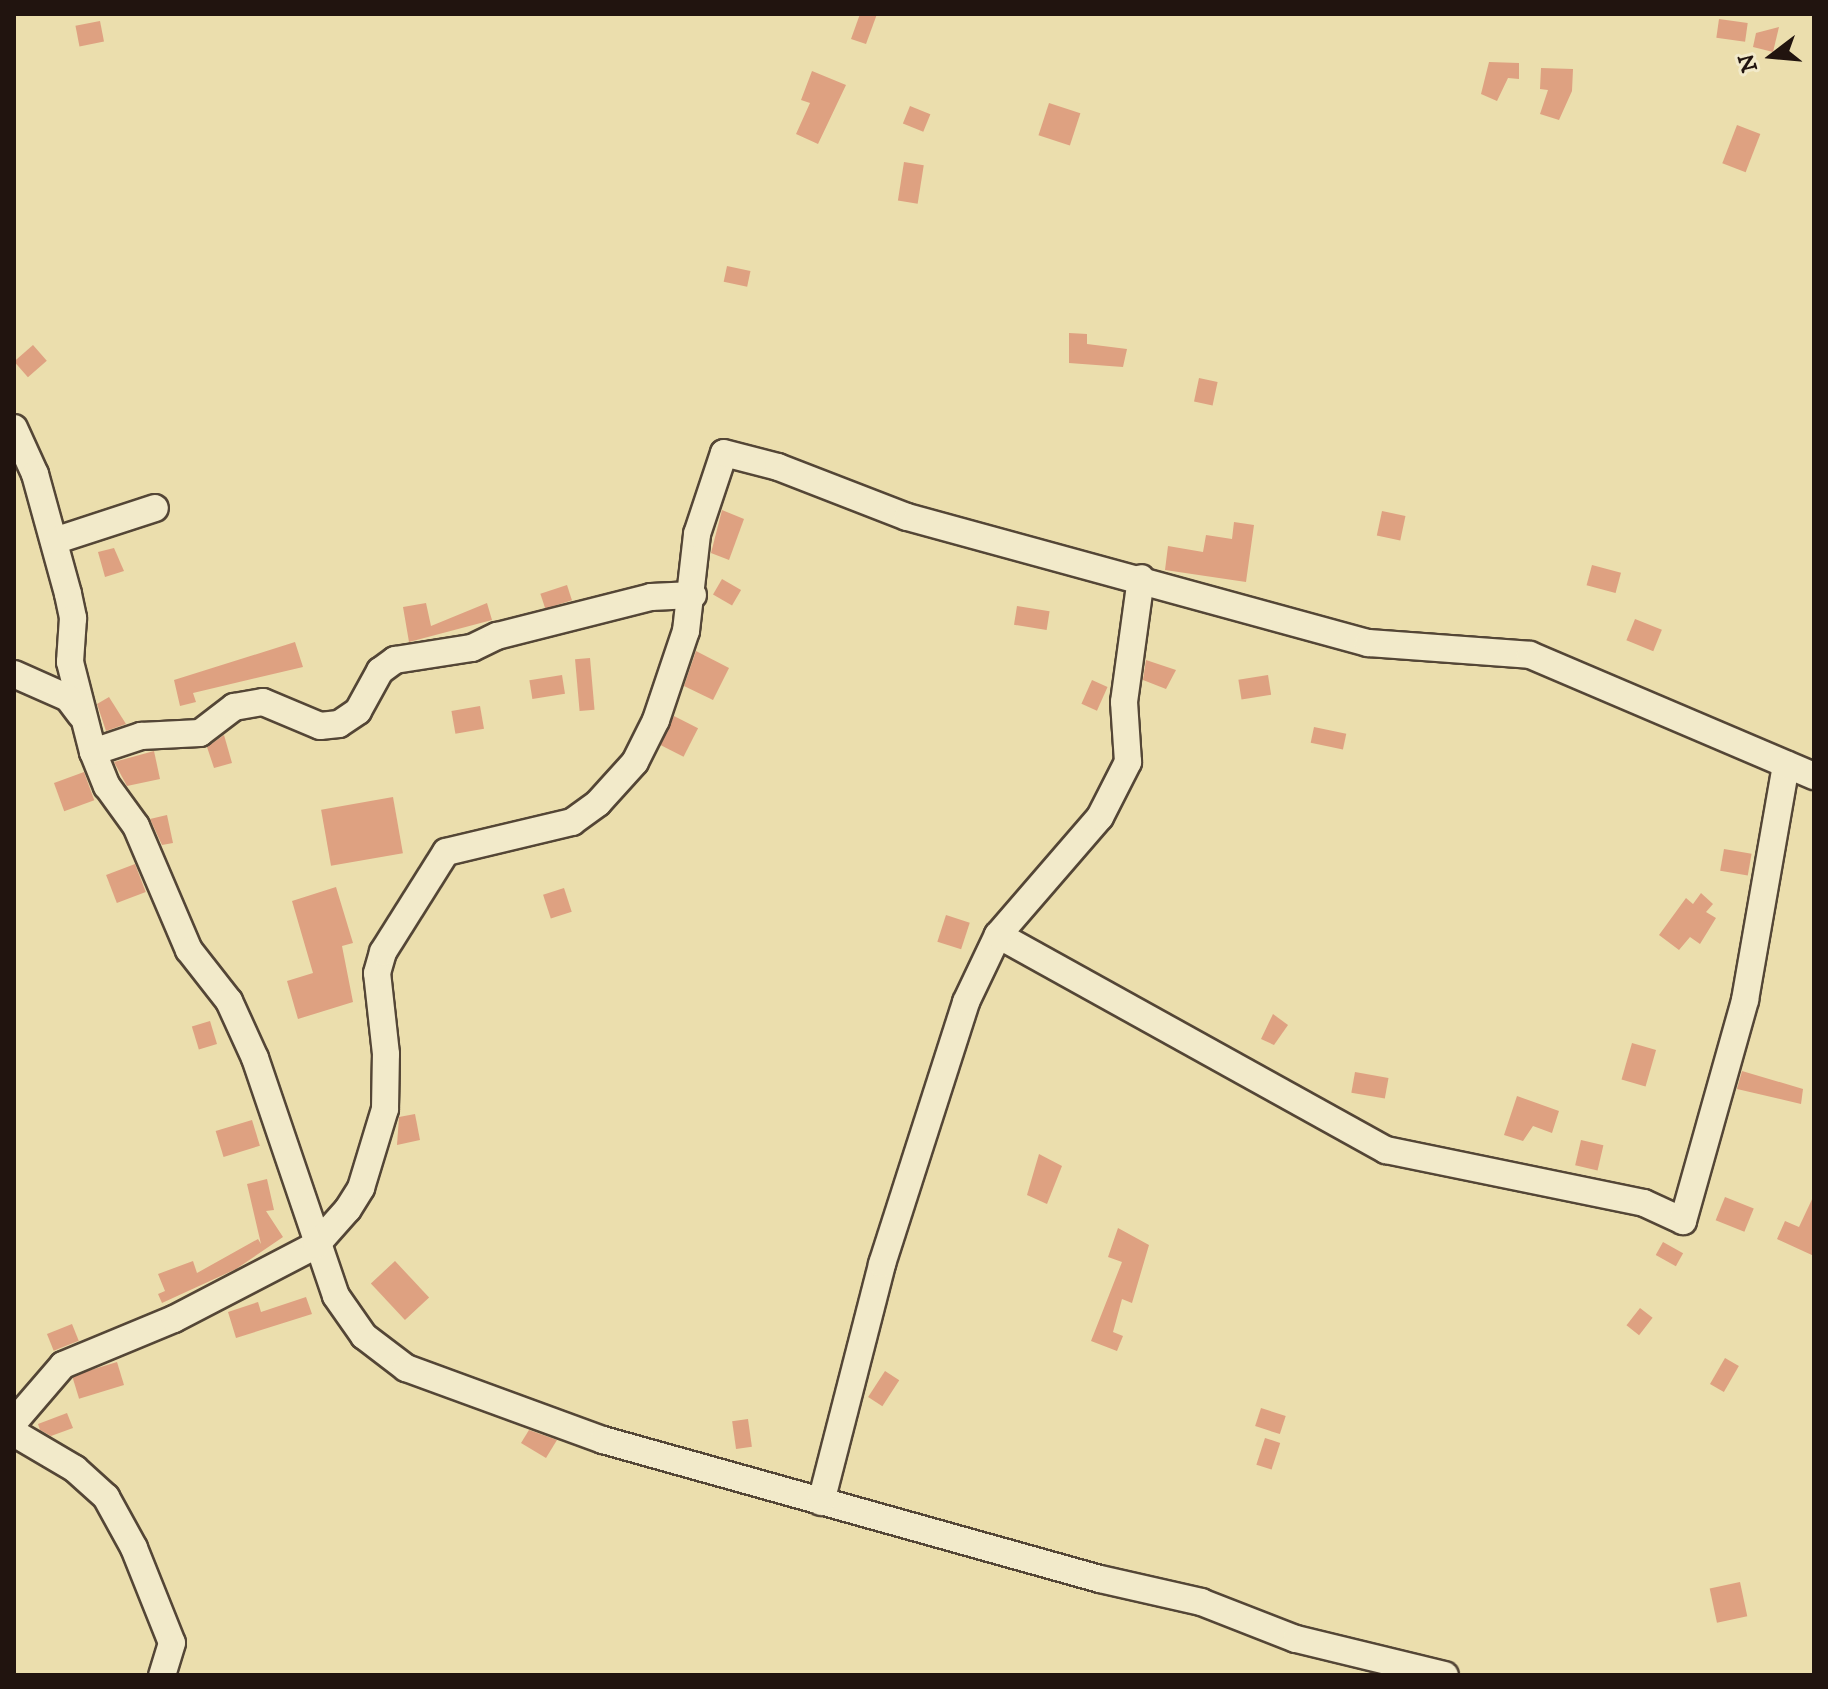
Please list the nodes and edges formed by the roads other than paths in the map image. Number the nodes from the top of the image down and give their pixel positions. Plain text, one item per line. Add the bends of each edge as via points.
1 (14, 428) edge
2 (155, 508) dead end
3 (54, 541) junction
4 (1141, 578) junction
5 (693, 595) junction
6 (14, 674) edge
7 (81, 715) junction
8 (93, 752) junction
9 (1786, 765) junction
10 (1814, 776) edge
11 (998, 935) junction
12 (316, 1245) junction
13 (14, 1422) edge
14 (14, 1433) edge
15 (821, 1502) junction
16 (162, 1675) edge
17 (1445, 1675) edge

1 - 3 street via 35,474
2 - 3 street
3 - 7 street via 73,618 70,662
4 - 5 street via 907,517 778,467 724,453 697,534
4 - 9 street via 1368,643 1530,655
4 - 11 street via 1124,702 1128,762 1100,817
5 - 8 street via 651,597 497,636 464,650 395,660 380,671 358,711 339,724 320,726 263,702 234,707 200,733 141,736
5 - 12 street via 686,631 647,741 598,803 553,829 464,844 446,852 406,911 377,973 386,1054 379,1132 355,1199
6 - 7 street via 60,693
7 - 8 street
8 - 12 street via 107,786 136,826 189,950 229,1001 255,1058
9 - 10 street
9 - 11 street via 1745,1000 1683,1221 1644,1203 1386,1150
11 - 15 street via 966,1002 882,1264
12 - 13 street via 174,1319 63,1365
12 - 15 street via 336,1296 364,1336 406,1368 603,1440
14 - 16 street via 75,1469 106,1497 134,1548 172,1643
15 - 17 street via 1201,1602 1296,1639

